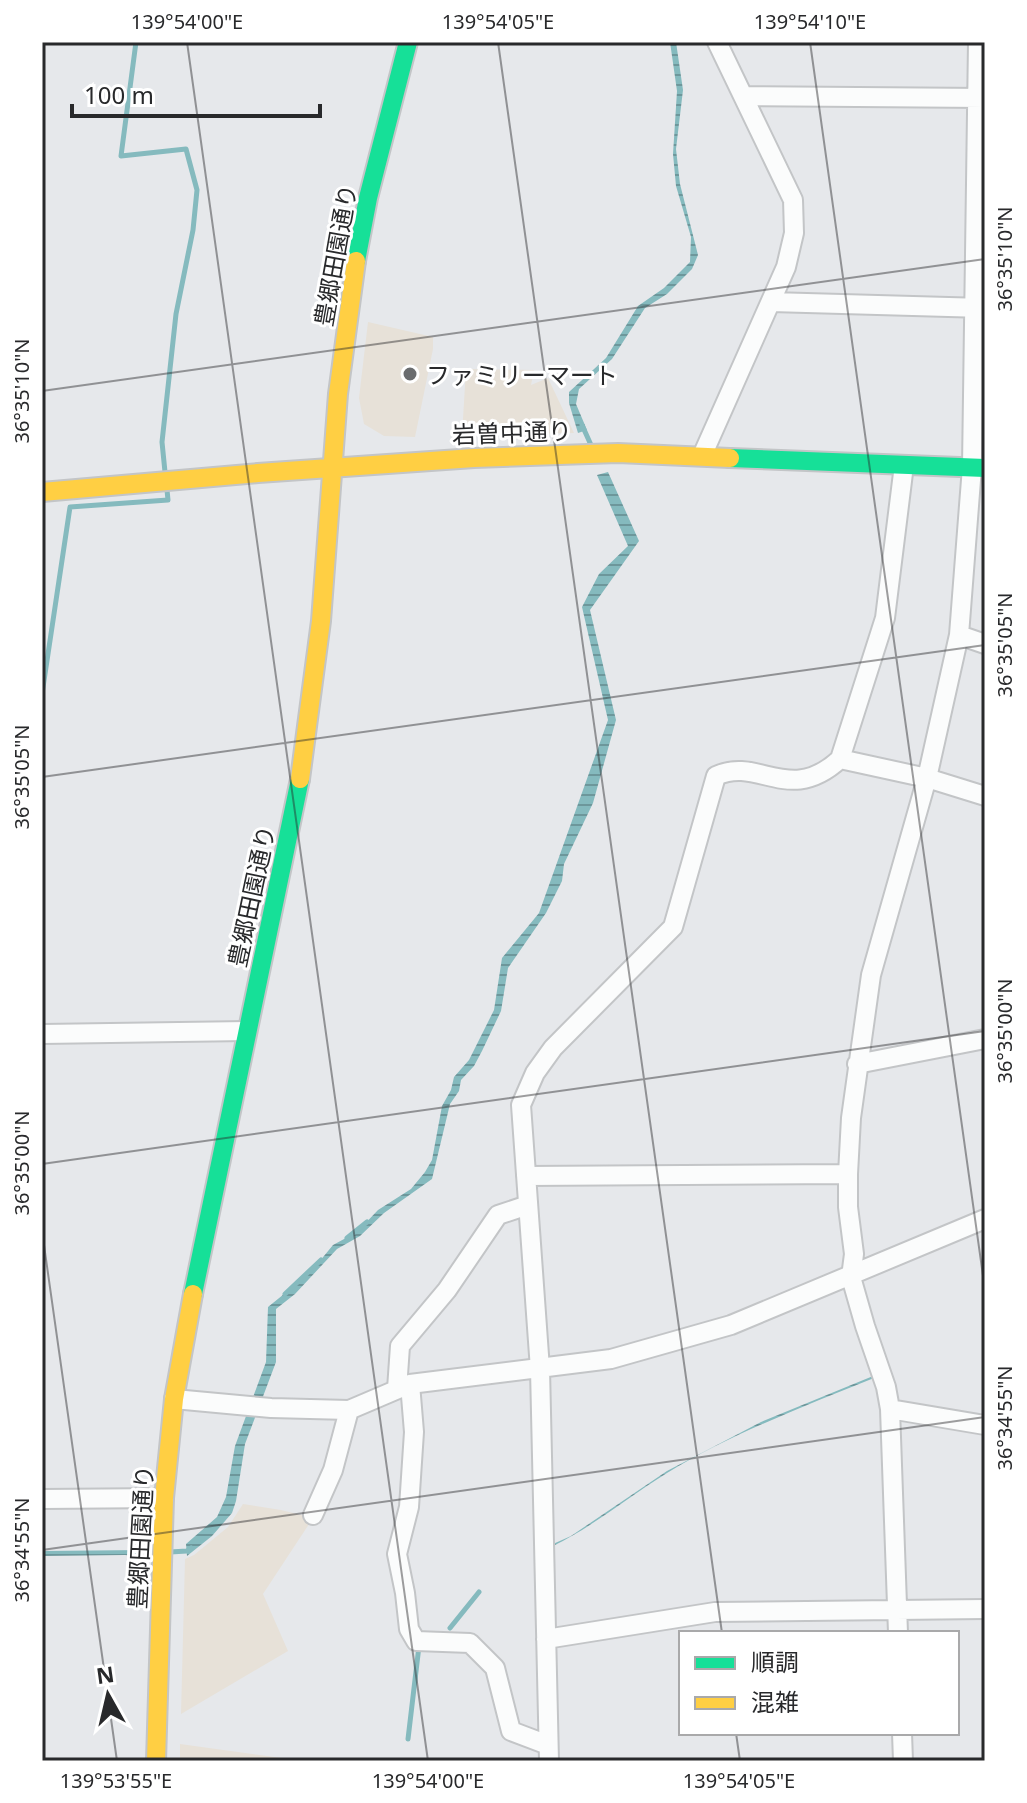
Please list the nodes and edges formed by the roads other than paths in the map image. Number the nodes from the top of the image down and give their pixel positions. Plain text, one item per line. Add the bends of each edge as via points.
1 (408, 42) edge
2 (717, 42) edge
3 (978, 42) edge
4 (745, 96) junction
5 (981, 98) edge
6 (771, 302) junction
7 (980, 308) edge
8 (702, 456) junction
9 (332, 465) junction
10 (904, 465) junction
11 (978, 468) edge
12 (42, 492) edge
13 (959, 635) junction
14 (985, 644) edge
15 (840, 759) junction
16 (927, 778) junction
17 (985, 796) edge
18 (247, 1031) junction
19 (42, 1034) edge
20 (985, 1039) edge
21 (857, 1064) junction
22 (848, 1174) junction
23 (526, 1176) junction
24 (528, 1205) junction
25 (985, 1219) edge
26 (851, 1277) junction
27 (540, 1369) junction
28 (403, 1386) junction
29 (174, 1399) junction
30 (890, 1409) junction
31 (349, 1410) junction
32 (985, 1425) edge
33 (164, 1498) junction
34 (42, 1499) edge
35 (313, 1515) dead end
36 (985, 1609) edge
37 (897, 1611) junction
38 (898, 1631) edge
39 (546, 1639) junction
40 (902, 1735) edge
41 (548, 1753) edge
42 (156, 1761) edge
43 (903, 1761) edge

1 - 9 street, 豊郷田園通り via 355,265
2 - 4 street
3 - 5 street
4 - 5 street
4 - 6 street via 793,200 794,233
5 - 7 street
6 - 7 street
6 - 8 street
7 - 11 street
8 - 9 street, 岩曽中通り via 579,453
8 - 10 street, 岩曽中通り
9 - 12 street, 岩曽中通り
9 - 18 street, 豊郷田園通り via 304,760
10 - 11 street, 岩曽中通り
10 - 15 street via 885,618
11 - 13 street
13 - 14 street
13 - 16 street
15 - 16 street
15 - 23 street via 813,779 729,770 716,776 673,927 553,1048 535,1073 521,1105
16 - 17 street
16 - 21 street via 871,975
18 - 19 street
18 - 29 street, 豊郷田園通り
20 - 21 street
21 - 22 street
22 - 23 street
22 - 26 street
23 - 24 street
24 - 27 street
24 - 28 street via 498,1215 447,1290 400,1346
25 - 26 street
26 - 27 street via 731,1325 611,1359
26 - 30 street
27 - 28 street
27 - 39 street
28 - 31 street
28 - 41 street via 414,1432 409,1507 397,1554 409,1629 416,1641 470,1643 495,1668 511,1731
29 - 31 street
29 - 33 street, 豊郷田園通り
30 - 32 street
30 - 37 street
31 - 35 street via 333,1470
33 - 34 street
33 - 42 street, 豊郷田園通り
36 - 37 street
37 - 38 street
37 - 39 street via 715,1612
39 - 41 street
40 - 43 street

